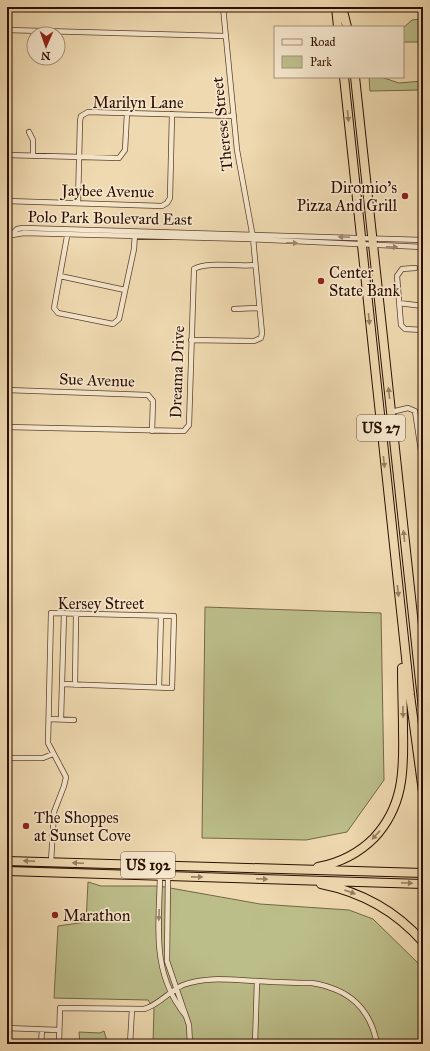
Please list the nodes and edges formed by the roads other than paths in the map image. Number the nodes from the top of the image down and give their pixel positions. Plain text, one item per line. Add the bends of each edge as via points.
1 (223, 7) edge
2 (336, 7) edge
3 (342, 7) edge
4 (348, 7) edge
5 (338, 26) edge
6 (347, 26) edge
7 (350, 26) edge
8 (7, 30) edge
9 (225, 36) junction
10 (344, 78) edge
11 (355, 78) edge
12 (126, 113) junction
13 (172, 114) junction
14 (234, 116) junction
15 (29, 132) dead end
16 (7, 155) edge
17 (33, 156) junction
18 (79, 157) junction
19 (7, 201) edge
20 (78, 203) junction
21 (68, 232) junction
22 (135, 234) junction
23 (253, 237) junction
24 (8, 238) edge
25 (410, 240) junction
26 (423, 240) edge
27 (361, 242) junction
28 (373, 242) junction
29 (410, 247) junction
30 (423, 247) edge
31 (255, 265) junction
32 (415, 268) dead end
33 (60, 276) junction
34 (125, 290) junction
35 (399, 302) junction
36 (423, 306) edge
37 (259, 308) junction
38 (234, 309) dead end
39 (423, 330) edge
40 (191, 340) junction
41 (7, 390) edge
42 (391, 412) junction
43 (7, 427) edge
44 (421, 427) edge
45 (152, 431) junction
46 (423, 464) edge
47 (412, 602) junction
48 (64, 613) junction
49 (76, 614) junction
50 (161, 616) junction
51 (401, 617) junction
52 (423, 671) edge
53 (62, 684) junction
54 (76, 685) junction
55 (159, 687) junction
56 (423, 709) edge
57 (49, 719) junction
58 (61, 719) junction
59 (74, 720) dead end
60 (53, 754) junction
61 (7, 758) edge
62 (423, 792) edge
63 (7, 861) edge
64 (51, 862) junction
65 (167, 866) junction
66 (191, 867) junction
67 (281, 870) junction
68 (7, 871) edge
69 (32, 872) junction
70 (423, 873) edge
71 (136, 876) junction
72 (164, 876) junction
73 (298, 880) junction
74 (423, 884) edge
75 (159, 942) junction
76 (166, 942) junction
77 (423, 942) edge
78 (257, 981) junction
79 (176, 988) junction
80 (171, 991) junction
81 (132, 1008) junction
82 (186, 1017) junction
83 (7, 1028) edge
84 (42, 1030) junction
85 (59, 1030) junction
86 (41, 1044) edge
87 (59, 1044) edge
88 (130, 1044) edge
89 (190, 1044) edge
90 (255, 1044) edge
91 (377, 1044) edge

1 - 9 street, Therese Street
2 - 5 highway
3 - 6 highway
4 - 7 highway
8 - 9 street
9 - 14 street, Therese Street
10 -> 27 highway, US 27
11 - 28 highway, US 27
12 - 13 street, Marilyn Lane
12 - 18 street, Marilyn Lane via 88,112 81,116
12 - 18 street via 123,156
13 - 14 street, Marilyn Lane
13 - 20 street, Jaybee Avenue via 170,198 167,203 162,206
14 - 23 street, Therese Street via 239,165
15 - 17 street via 33,140
16 - 17 street
17 - 18 street
18 - 20 street, Marilyn Lane
19 - 20 street, Jaybee Avenue
21 - 22 street, Polo Park Boulevard East
21 - 24 street, Polo Park Boulevard East via 22,228 17,229
21 - 33 street
22 - 23 street, Polo Park Boulevard East
22 - 34 street
27 -> 23 street, Polo Park Boulevard East
23 -> 27 street, Polo Park Boulevard East
23 - 31 street, Therese Street
25 - 26 street, Polo Park Boulevard East
25 - 28 street, Polo Park Boulevard East
25 - 29 street
27 - 28 street
27 - 28 street, Polo Park Boulevard East
27 -> 51 highway, US 27
28 -> 29 street
42 -> 28 highway, US 27
29 - 30 street
31 - 37 street, Therese Street
31 - 40 street, Dreama Drive via 200,265 194,269
32 - 35 street via 402,269 397,274
33 - 34 street
33 - 34 street via 54,304 56,311 110,324 119,319
35 - 36 street
35 - 39 street via 402,327
37 - 38 street
37 - 40 street, Therese Street via 261,338 254,341
40 - 45 street, Dreama Drive via 188,428 184,431
41 - 45 street, Sue Avenue via 148,395 152,401
42 - 44 street via 411,408 417,414
47 -> 42 highway, US 27
43 - 45 street, Dreama Drive
44 - 46 street
47 - 52 highway
47 - 56 highway, US 27
48 - 49 street, Kersey Street
48 - 53 street
48 - 57 street, Kersey Street via 51,613
49 - 50 street, Kersey Street
49 - 54 street
50 - 55 street
50 - 55 street, Kersey Street via 174,616 172,688
51 - 62 highway, US 27
51 -> 67 highway via 404,769 401,791 395,807 377,835 349,856 319,867
53 - 54 street, Kersey Street
53 - 58 street
54 - 55 street, Kersey Street
57 - 58 street
57 - 60 street, Kersey Street via 48,743
58 - 59 street
60 - 61 street via 43,758
60 - 64 street, Kersey Street via 66,777 53,818
64 -> 63 highway, US 192
65 -> 64 highway, US 192
64 - 69 highway
65 - 66 highway, US 192
65 - 71 highway via 159,870 142,870
66 - 67 highway, US 192
66 - 72 highway via 186,870 164,871
67 - 70 highway
68 - 69 highway, US 192
69 - 71 highway, US 192
71 - 72 highway, US 192
72 -> 73 highway, US 192
72 -> 75 street
72 - 76 street
73 -> 74 highway
73 -> 77 highway via 337,888 366,898 392,914
75 - 76 street
75 - 80 street via 161,967
76 - 79 street via 167,961
78 - 79 street via 216,979 197,981
78 - 90 street
78 - 91 street via 312,983 341,992 362,1009 371,1022
79 - 80 street
79 - 82 street
80 - 81 street via 149,1008
80 - 82 street
81 - 85 street via 60,1008
81 - 88 street
82 - 89 street
83 - 84 street
84 - 85 street
84 - 86 street
85 - 87 street

